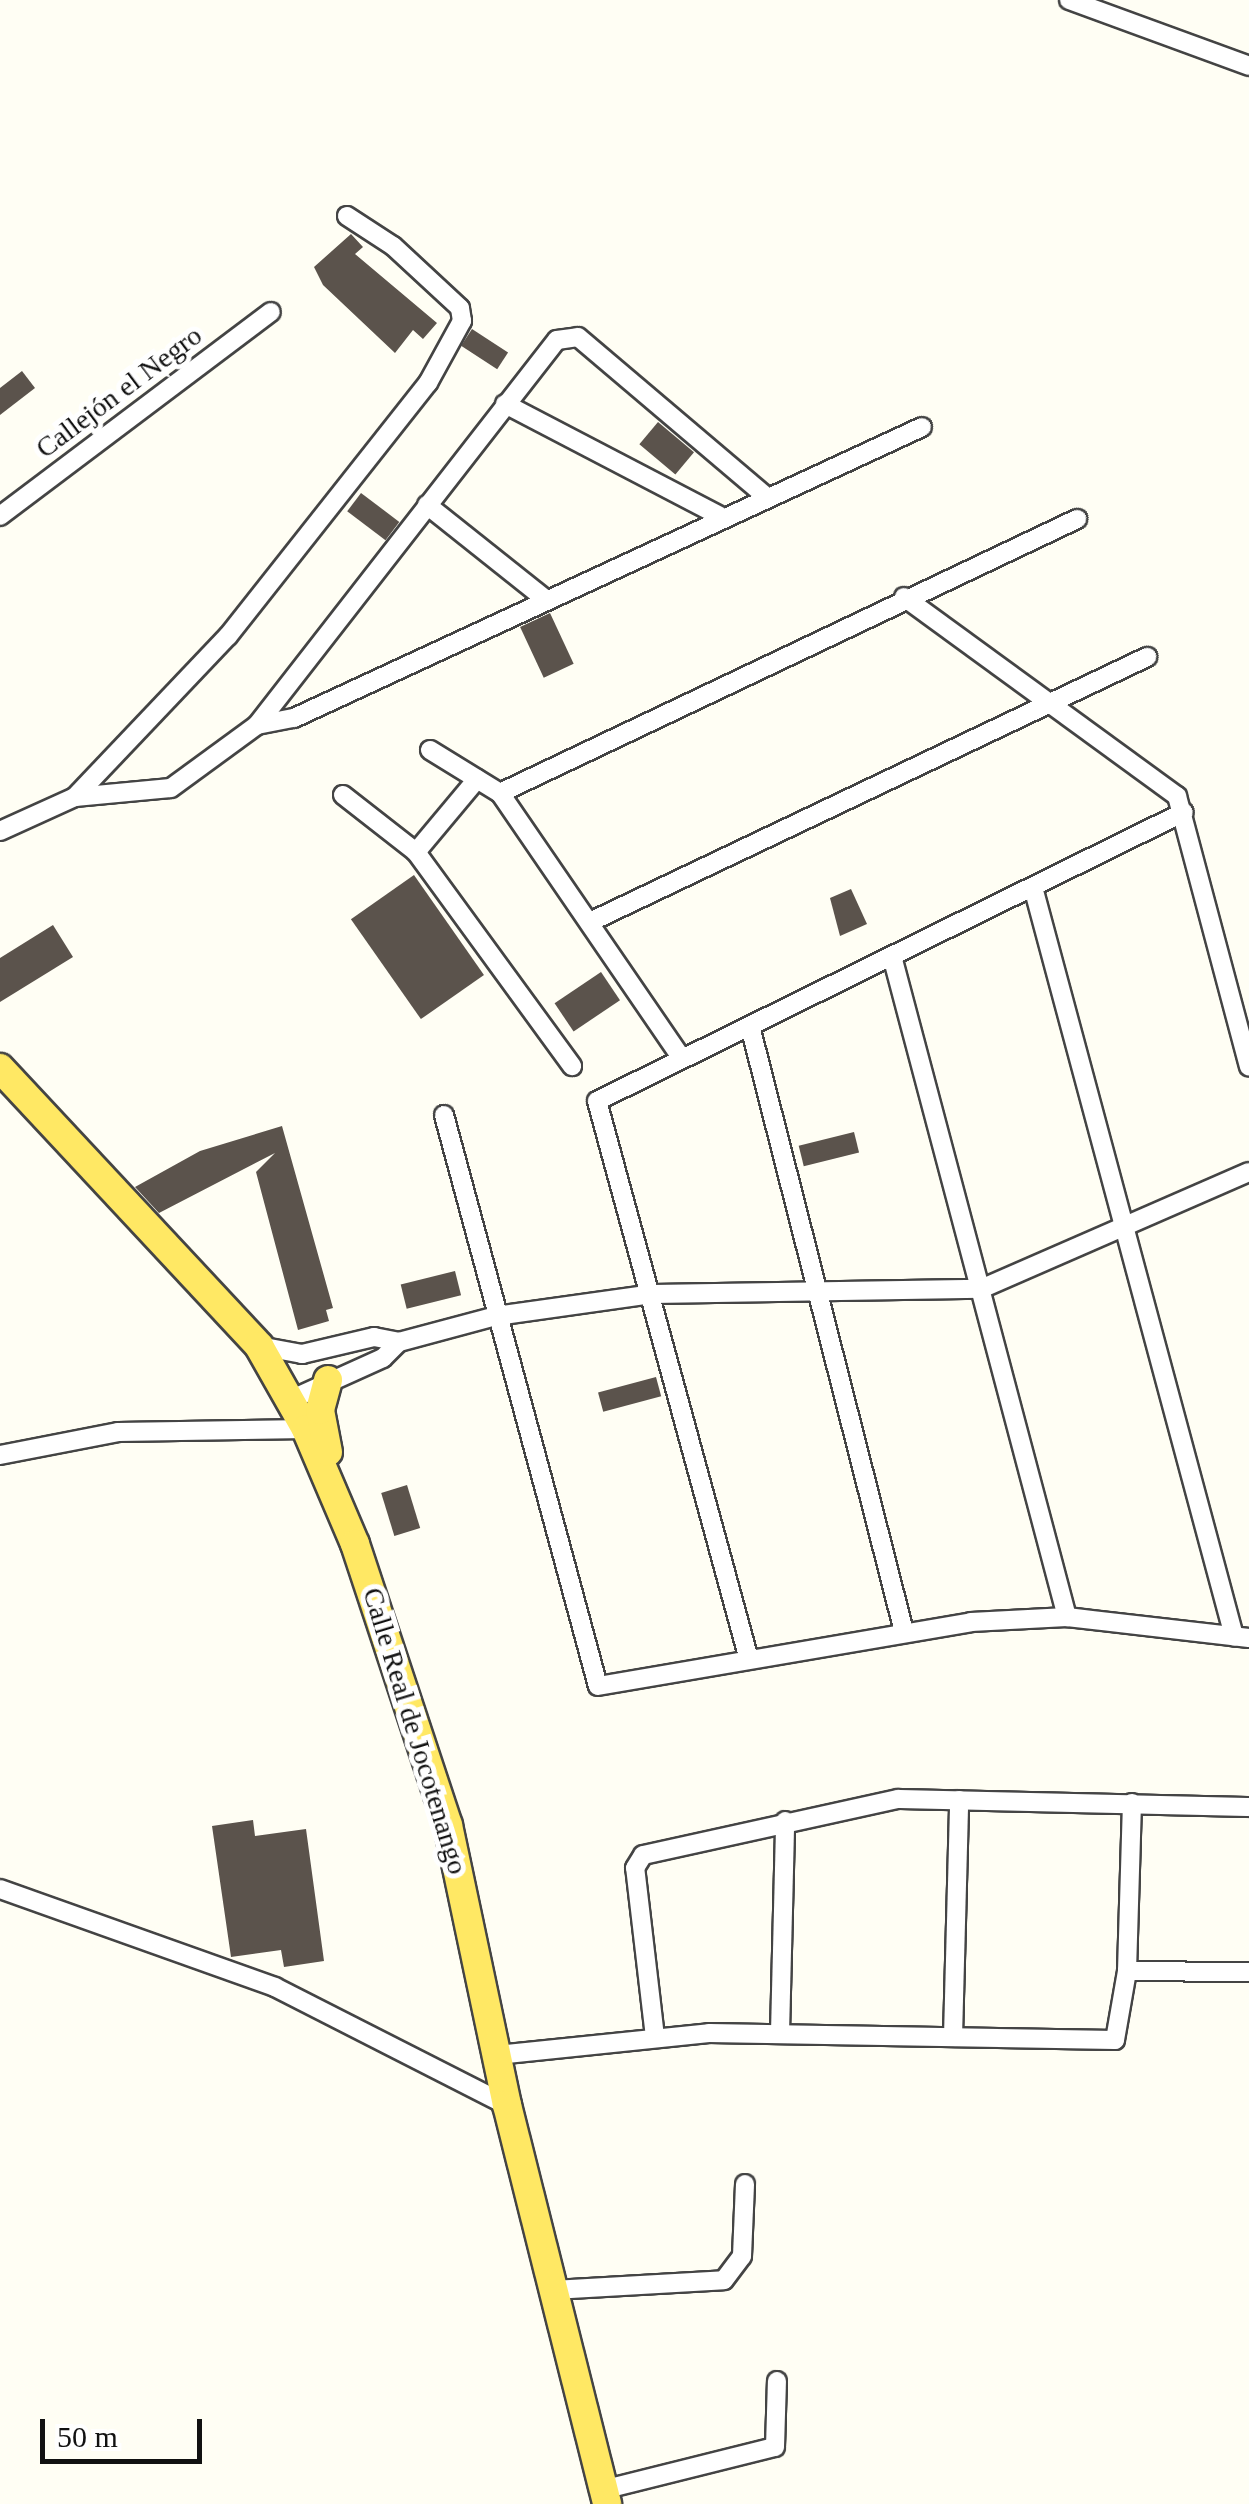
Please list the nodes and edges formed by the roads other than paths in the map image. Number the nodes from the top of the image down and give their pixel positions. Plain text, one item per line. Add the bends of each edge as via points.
1 (1070, 0) edge
2 (1249, 66) edge
3 (347, 216) dead end
4 (271, 312) dead end
5 (505, 404) junction
6 (922, 427) dead end
7 (764, 495) junction
8 (427, 504) junction
9 (0, 516) edge
10 (720, 516) junction
11 (1076, 519) dead end
12 (904, 598) junction
13 (545, 599) junction
14 (1147, 658) dead end
15 (1048, 704) junction
16 (257, 725) junction
17 (430, 750) dead end
18 (477, 779) junction
19 (500, 793) junction
20 (343, 795) dead end
21 (76, 796) junction
22 (1184, 812) junction
23 (0, 831) edge
24 (416, 852) junction
25 (1034, 886) junction
26 (592, 921) junction
27 (892, 956) junction
28 (750, 1026) junction
29 (682, 1059) junction
30 (572, 1066) dead end
31 (1249, 1067) edge
32 (0, 1068) edge
33 (444, 1114) dead end
34 (1249, 1172) edge
35 (1128, 1231) junction
36 (814, 1286) junction
37 (981, 1290) junction
38 (653, 1294) junction
39 (496, 1316) junction
40 (400, 1342) junction
41 (348, 1344) junction
42 (259, 1346) junction
43 (357, 1369) junction
44 (328, 1380) junction
45 (290, 1400) junction
46 (306, 1429) junction
47 (0, 1454) edge
48 (355, 1544) junction
49 (1068, 1617) junction
50 (903, 1628) junction
51 (1242, 1637) edge
52 (748, 1656) junction
53 (959, 1800) junction
54 (1132, 1803) junction
55 (1249, 1807) edge
56 (785, 1820) junction
57 (0, 1889) edge
58 (1127, 1971) junction
59 (1249, 1972) edge
60 (780, 2032) junction
61 (655, 2036) junction
62 (954, 2036) junction
63 (498, 2055) junction
64 (507, 2106) junction
65 (745, 2184) dead end
66 (554, 2290) junction
67 (777, 2381) dead end
68 (604, 2497) edge

1 - 2 street
3 - 21 street via 394,246 460,308 462,321 428,382 228,636
4 - 9 street, Callejón el Negro
5 - 7 street via 556,340 578,337
5 - 8 street
5 - 10 street
6 - 7 street
7 - 10 street
8 - 13 street
8 - 16 street
10 - 13 street
11 - 12 street
12 - 15 street
12 - 19 street
13 - 16 street via 294,718
14 - 15 street
15 - 22 street via 1166,783
15 - 26 street
16 - 21 street via 171,788
17 - 18 street
18 - 19 street
18 - 24 street
19 - 26 street
20 - 24 street
21 - 23 street
22 - 25 street
22 - 31 street
24 - 30 street
25 - 27 street
25 - 35 street
26 - 29 street
27 - 28 street
27 - 37 street
28 - 29 street
28 - 36 street
29 - 38 street via 597,1101
32 - 42 main road, Calle Real de Jocotenango
33 - 39 street
34 - 35 street
35 - 37 street
35 - 51 street
36 - 37 street
36 - 38 street
36 - 50 street
37 - 49 street
38 - 39 street
38 - 52 street
39 - 40 street
39 - 52 street via 591,1678 608,1690
40 - 41 street
40 - 43 street
41 - 42 street via 302,1354
41 - 43 street
42 - 45 main road, Calle Real de Jocotenango
43 - 44 street
44 - 45 street
44 - 48 main road via 321,1426
45 - 46 main road, Calle Real de Jocotenango
46 - 47 street via 118,1432
46 - 48 main road, Calle Real de Jocotenango
48 - 63 main road, Calle Real de Jocotenango via 448,1824
49 - 50 street
49 - 51 street
50 - 52 street
53 - 54 street
53 - 56 street via 862,1803
53 - 62 street
54 - 55 street
54 - 58 street
56 - 60 street
56 - 61 street via 637,1861
57 - 64 street via 274,1987
58 - 59 street
58 - 62 street via 1116,2040
60 - 61 street
60 - 62 street
61 - 63 street
63 - 64 main road, Calle Real de Jocotenango
64 - 66 main road, Calle Real de Jocotenango
65 - 66 street via 742,2256 724,2280
66 - 68 main road, Calle Real de Jocotenango
67 - 68 street via 775,2446

